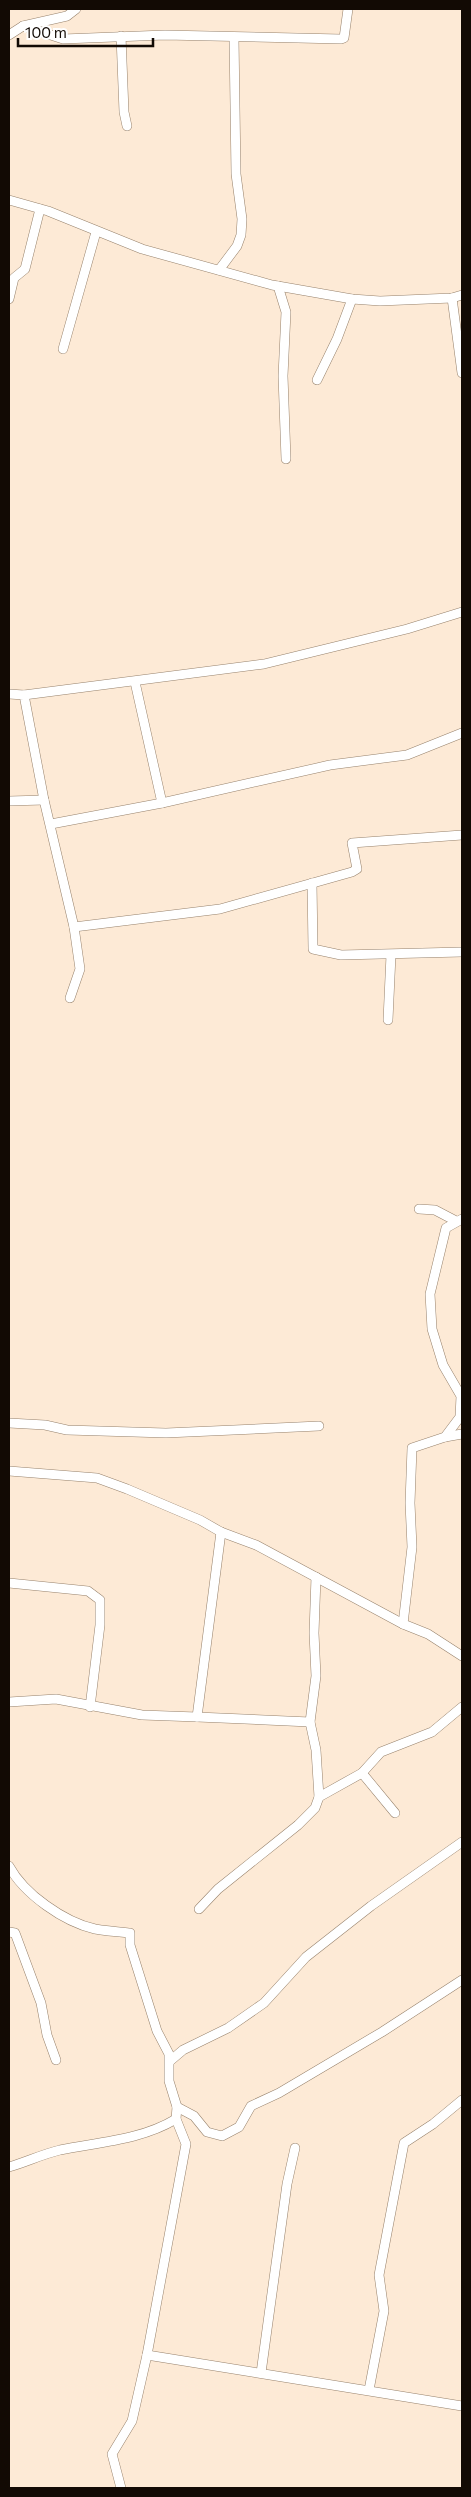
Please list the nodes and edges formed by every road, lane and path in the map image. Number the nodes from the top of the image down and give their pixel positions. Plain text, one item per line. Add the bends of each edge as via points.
1 (76, 9) edge
2 (348, 9) edge
3 (22, 26) junction
4 (9, 35) edge
5 (121, 36) junction
6 (234, 38) junction
7 (127, 126) dead end
8 (9, 200) edge
9 (40, 208) junction
10 (96, 232) junction
11 (219, 270) junction
12 (278, 286) junction
13 (462, 295) edge
14 (452, 298) junction
15 (9, 299) edge
16 (352, 299) junction
17 (63, 349) dead end
18 (462, 373) edge
19 (317, 380) dead end
20 (286, 459) dead end
21 (462, 612) edge
22 (135, 682) junction
23 (9, 694) edge
24 (24, 694) junction
25 (462, 733) edge
26 (44, 800) junction
27 (9, 801) edge
28 (162, 803) junction
29 (51, 824) junction
30 (462, 835) edge
31 (312, 883) junction
32 (74, 927) junction
33 (462, 952) edge
34 (391, 955) junction
35 (70, 998) dead end
36 (388, 1020) dead end
37 (419, 1210) dead end
38 (459, 1220) edge
39 (9, 1423) edge
40 (319, 1426) dead end
41 (462, 1434) edge
42 (445, 1437) junction
43 (9, 1471) edge
44 (221, 1532) junction
45 (316, 1576) junction
46 (9, 1583) edge
47 (403, 1624) junction
48 (462, 1656) edge
49 (9, 1702) edge
50 (90, 1707) junction
51 (462, 1707) edge
52 (197, 1717) junction
53 (310, 1722) junction
54 (362, 1774) junction
55 (319, 1797) junction
56 (395, 1813) dead end
57 (462, 1842) edge
58 (9, 1866) edge
59 (199, 1909) dead end
60 (9, 1932) edge
61 (462, 1980) edge
62 (56, 2060) dead end
63 (170, 2061) junction
64 (462, 2100) edge
65 (177, 2107) junction
66 (176, 2119) junction
67 (295, 2148) dead end
68 (9, 2167) edge
69 (147, 2355) junction
70 (262, 2373) junction
71 (369, 2390) junction
72 (462, 2406) edge
73 (121, 2488) edge

1 - 3 street via 67,16
2 - 6 street via 344,38 341,39 244,35
3 - 4 street
3 - 5 street via 63,39
5 - 6 street
5 - 7 street
6 - 11 street via 236,174 241,235
8 - 9 street
9 - 10 street
9 - 15 street via 24,269 14,278
10 - 11 street via 142,249
10 - 17 street
11 - 12 street
12 - 16 street
12 - 20 street via 286,312 283,376
13 - 14 street
14 - 16 street
14 - 18 street
16 - 19 street
21 - 22 street via 264,664
22 - 24 street
22 - 28 street
23 - 24 street
24 - 26 street
25 - 28 street via 407,755 330,764
26 - 27 street
26 - 29 street
28 - 29 street
29 - 32 street
30 - 31 street via 352,843 355,871
31 - 32 street via 220,909
31 - 34 street via 313,949 342,955
32 - 35 street via 80,969
33 - 34 street
34 - 36 street
37 - 38 street via 435,1210
38 - 42 street via 446,1228 430,1294 432,1329 443,1365 461,1396 460,1417
39 - 40 street via 66,1430 166,1433
41 - 42 street
42 - 47 street via 412,1448 412,1547
43 - 44 street via 98,1478 200,1520
44 - 45 street via 256,1545
44 - 52 street
45 - 47 street
45 - 53 street via 316,1676
46 - 50 street via 88,1591 100,1600
47 - 48 street via 428,1634
49 - 50 street via 56,1698
50 - 52 street via 142,1716
51 - 54 street via 432,1732 381,1752
52 - 53 street
53 - 55 street via 316,1750
54 - 55 street
54 - 56 street
55 - 59 street via 315,1808 298,1825 218,1889
57 - 63 street via 306,1957 264,2003 228,2028 183,2050
58 - 63 street via 37,1899 56,1912 94,1929 130,1933 130,1945
60 - 62 street via 15,1933 21,1946 41,2003 46,2036
61 - 65 street via 388,2028 252,2106 239,2126 222,2136 207,2132 194,2116
63 - 65 street via 169,2081
64 - 71 street via 404,2142 379,2275 384,2310
65 - 66 street
66 - 68 street via 158,2130 58,2150
66 - 69 street via 186,2144
67 - 70 street via 287,2184
69 - 70 street
69 - 73 street via 132,2421 112,2454
70 - 71 street
71 - 72 street

